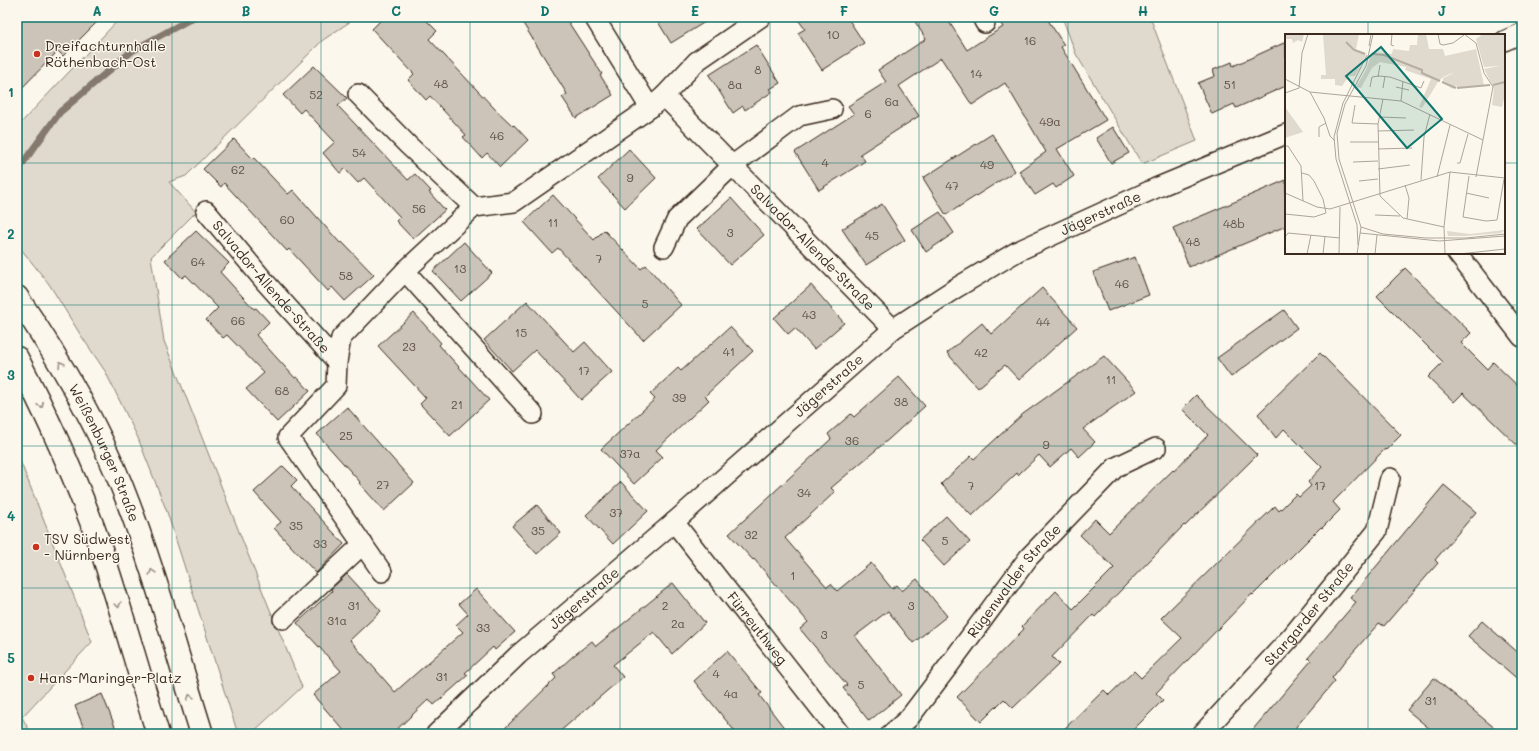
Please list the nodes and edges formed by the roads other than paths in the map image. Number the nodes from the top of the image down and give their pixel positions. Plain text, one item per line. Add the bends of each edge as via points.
1 (594, 17) edge
2 (761, 17) edge
3 (1522, 33) edge
4 (1505, 41) edge
5 (358, 94) dead end
6 (657, 102) junction
7 (832, 109) dead end
8 (1285, 134) edge
9 (733, 165) junction
10 (474, 207) junction
11 (206, 211) dead end
12 (664, 247) dead end
13 (1457, 254) edge
14 (405, 271) junction
15 (17, 297) edge
16 (893, 329) junction
17 (1522, 338) edge
18 (17, 358) edge
19 (337, 362) junction
20 (533, 414) dead end
21 (1156, 448) dead end
22 (1390, 478) dead end
23 (674, 522) junction
24 (363, 544) junction
25 (382, 572) dead end
26 (283, 619) dead end
27 (158, 734) edge
28 (202, 734) edge
29 (436, 734) edge
30 (840, 734) edge
31 (891, 734) edge
32 (1202, 734) edge

1 - 6 street, Salvador-Allende-Straße
2 - 6 street via 697,61
3 - 4 street
5 - 10 street
6 - 9 street, Salvador-Allende-Straße
6 - 10 street via 514,202
7 - 9 street via 799,116
8 - 16 street, Jägerstraße via 1156,188 1018,251
9 - 12 street via 677,220
9 - 16 street, Salvador-Allende-Straße
10 - 14 street, Salvador-Allende-Straße
11 - 19 street, Salvador-Allende-Straße
13 - 17 street
14 - 19 street, Salvador-Allende-Straße via 341,338
14 - 20 street
28 -> 15 main road, Weißenburger Straße via 157,585 114,468 77,392
16 - 23 street, Jägerstraße
18 -> 27 main road via 51,425 78,487 102,552
19 - 24 street, Salvador-Allende-Straße via 336,386 288,437
21 - 31 street, Rügenwalder Straße via 1116,467 1029,557 909,718
22 - 32 street, Stargarder Straße via 1377,531 1292,636
23 - 29 street, Jägerstraße via 518,655
23 - 30 street, Fürreuthweg
24 - 25 street, Salvador-Allende-Straße
24 - 26 street

